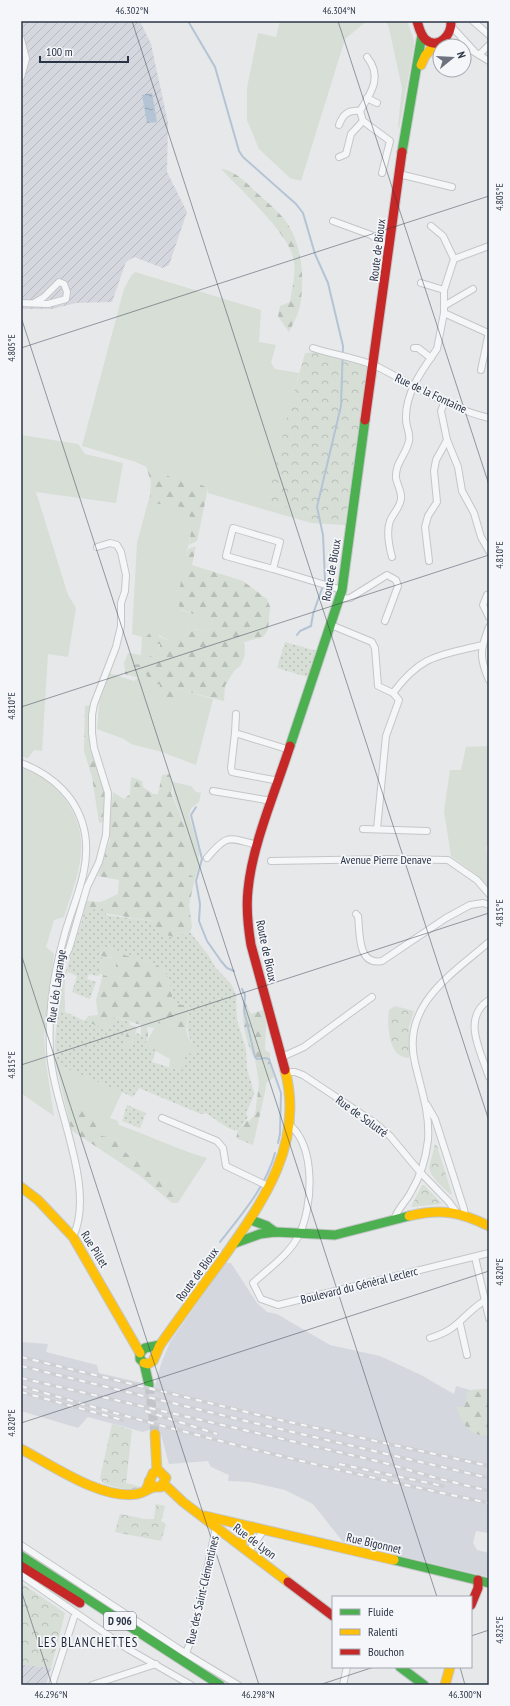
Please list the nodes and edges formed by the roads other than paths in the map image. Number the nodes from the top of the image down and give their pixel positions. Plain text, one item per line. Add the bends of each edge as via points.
1 (473, 21) edge
2 (419, 22) edge
3 (452, 23) edge
4 (422, 35) junction
5 (489, 36) edge
6 (444, 38) edge
7 (21, 39) edge
8 (432, 41) edge
9 (489, 45) edge
10 (432, 49) edge
11 (472, 51) edge
12 (477, 53) junction
13 (367, 58) dead end
14 (489, 61) edge
15 (416, 75) junction
16 (21, 77) edge
17 (368, 98) junction
18 (377, 103) dead end
19 (360, 111) junction
20 (363, 121) junction
21 (339, 124) dead end
22 (390, 141) junction
23 (403, 147) junction
24 (340, 158) dead end
25 (382, 173) dead end
26 (399, 174) junction
27 (452, 187) dead end
28 (333, 221) dead end
29 (431, 226) dead end
30 (390, 244) junction
31 (489, 246) edge
32 (454, 259) junction
33 (420, 282) dead end
34 (444, 290) junction
35 (473, 290) dead end
36 (21, 303) edge
37 (34, 303) junction
38 (444, 306) junction
39 (444, 313) junction
40 (488, 332) edge
41 (313, 348) dead end
42 (414, 348) dead end
43 (431, 358) junction
44 (374, 366) junction
45 (481, 370) dead end
46 (414, 386) junction
47 (445, 401) junction
48 (489, 418) edge
49 (447, 440) junction
50 (97, 547) dead end
51 (489, 551) edge
52 (392, 557) dead end
53 (429, 561) dead end
54 (272, 569) junction
55 (340, 595) junction
56 (489, 596) edge
57 (489, 617) edge
58 (385, 621) dead end
59 (331, 625) junction
60 (489, 627) edge
61 (482, 645) junction
62 (489, 680) edge
63 (392, 692) junction
64 (236, 714) dead end
65 (235, 733) junction
66 (290, 750) junction
67 (21, 764) edge
68 (279, 781) junction
69 (213, 791) dead end
70 (272, 801) junction
71 (363, 829) dead end
72 (377, 829) junction
73 (427, 831) dead end
74 (258, 845) junction
75 (207, 858) dead end
76 (271, 861) dead end
77 (489, 894) edge
78 (489, 905) edge
79 (356, 914) dead end
80 (489, 942) edge
81 (57, 966) junction
82 (372, 997) dead end
83 (489, 1000) edge
84 (282, 1057) junction
85 (286, 1072) junction
86 (489, 1077) edge
87 (426, 1102) junction
88 (162, 1118) dead end
89 (290, 1125) junction
90 (428, 1131) junction
91 (440, 1133) junction
92 (420, 1172) junction
93 (265, 1185) junction
94 (21, 1186) edge
95 (260, 1204) junction
96 (461, 1214) junction
97 (394, 1220) junction
98 (250, 1221) junction
99 (267, 1226) junction
100 (489, 1226) edge
101 (275, 1232) junction
102 (260, 1234) junction
103 (299, 1234) junction
104 (73, 1237) junction
105 (234, 1244) junction
106 (489, 1253) edge
107 (475, 1257) junction
108 (486, 1290) edge
109 (484, 1301) junction
110 (489, 1318) edge
111 (460, 1324) junction
112 (430, 1338) dead end
113 (148, 1351) junction
114 (467, 1355) dead end
115 (155, 1434) tunnel mouth
116 (21, 1449) edge
117 (157, 1471) junction
118 (164, 1484) junction
119 (150, 1486) junction
120 (219, 1521) junction
121 (253, 1527) junction
122 (264, 1530) junction
123 (240, 1544) junction
124 (21, 1545) edge
125 (249, 1551) junction
126 (21, 1556) edge
127 (21, 1566) edge
128 (21, 1575) edge
129 (478, 1584) junction
130 (489, 1584) edge
131 (472, 1602) edge
132 (76, 1615) junction
133 (332, 1615) edge
134 (186, 1653) junction
135 (156, 1664) junction
136 (347, 1668) edge
137 (401, 1668) edge
138 (450, 1668) edge
139 (52, 1685) edge
140 (92, 1685) edge
141 (191, 1685) edge
142 (208, 1685) edge
143 (220, 1685) edge
144 (238, 1685) edge
145 (342, 1685) edge
146 (424, 1685) edge
147 (444, 1685) edge

1 - 5 street
2 - 4 main road
3 - 6 main road, Route de Bioux via 450,34
3 - 12 street
4 - 8 main road via 426,40
4 - 15 main road, Route de Bioux
7 - 16 street via 26,59
9 - 12 street
10 - 15 main road, Route de Bioux via 425,56
11 - 12 street
12 - 14 street
13 - 17 street via 374,65 376,73
15 - 23 main road, Route de Bioux
17 - 18 street
17 - 19 street
19 - 20 street
19 - 21 street via 343,115
20 - 22 street
20 - 24 street via 351,134 346,154
22 - 23 street
22 - 25 street
23 - 26 main road, Route de Bioux
26 - 27 street
26 - 30 main road, Route de Bioux
28 - 30 street
29 - 32 street via 443,236
30 - 44 main road, Route de Bioux
31 - 32 street
32 - 34 street
33 - 34 street
34 - 38 street
35 - 38 street
36 - 37 street
37 - 37 street via 44,298 60,282 64,284 66,299 48,304
38 - 39 street
39 - 40 street
39 - 43 street via 439,343
40 - 45 street
41 - 44 street, Rue de la Fontaine
42 - 43 street via 418,348
43 - 46 street
44 - 46 street, Rue de la Fontaine
44 - 55 main road, Route de Bioux
46 - 47 street, Rue de la Fontaine
46 - 52 street via 405,419 410,436 409,442 397,468 400,504 390,520 388,542
47 - 48 street, Rue de la Fontaine
47 - 49 street via 442,411
49 - 51 street via 458,467 462,491
49 - 53 street via 436,460 434,471 437,502 428,516 425,527
50 - 81 street via 110,543 117,545 126,575 121,603 121,626 116,647 92,715 94,748 108,793 106,835 99,862 87,887 69,949
54 - 54 street via 280,542 233,528 226,556
54 - 55 street via 328,586
55 - 58 street via 350,598 387,575 396,580 398,586
55 - 59 main road, Route de Bioux
56 - 57 street via 487,595 483,605
59 - 63 street via 372,642 375,648 378,686
59 - 66 main road, Route de Bioux
60 - 61 street
61 - 62 street via 481,663
61 - 63 street via 434,656 422,662
63 - 72 street via 399,700 386,736
64 - 65 street
65 - 66 street
65 - 68 street via 232,772
66 - 68 main road, Route de Bioux
67 - 81 street, Rue Léo Lagrange via 41,772 64,789 79,814 85,833 84,873
68 - 70 main road, Route de Bioux
69 - 70 street
70 - 74 main road, Route de Bioux
71 - 72 street
72 - 73 street
74 - 75 street via 231,839 222,841
74 - 84 main road, Route de Bioux via 248,890 248,927 267,1008
76 - 77 street, Avenue Pierre Denave via 443,860 459,867 477,880
78 - 79 street via 483,902 470,905 375,963 369,960 364,952
80 - 87 street via 433,991 419,1013 414,1029 413,1050
81 - 104 street, Rue Léo Lagrange via 50,1013 50,1052 79,1185 79,1225
82 - 84 street via 304,1047
83 - 86 street via 476,1013 474,1027
84 - 85 main road, Route de Bioux
85 - 89 main road, Route de Bioux
85 - 92 street, Rue de Solutré via 303,1075 375,1123 390,1136
87 - 90 street
87 - 91 street
88 - 93 street via 217,1141 223,1148 226,1166
89 - 93 main road, Route de Bioux via 280,1164
89 - 103 street via 303,1143 310,1189
90 - 91 street
90 - 92 street via 426,1152
91 - 96 street via 464,1209
92 - 96 street, Rue de Solutré
92 - 97 street
93 - 95 main road, Route de Bioux
94 - 104 main road, Rue Pillet
95 - 98 main road, Route de Bioux
95 - 99 main road
96 - 97 main road via 443,1210 422,1212
96 - 100 main road
97 - 103 main road via 334,1235
98 - 99 main road
98 - 102 main road
98 - 105 main road, Route de Bioux
99 - 101 main road
101 - 102 main road
101 - 103 main road
102 - 105 main road
103 - 107 street, Boulevard du Général Leclerc via 282,1259 253,1283 261,1299 278,1305
104 - 113 main road, Rue Pillet via 131,1338
105 - 113 main road, Route de Bioux via 160,1345
106 - 107 street, Boulevard du Général Leclerc
107 - 108 street
108 - 109 street
109 - 110 street
109 - 111 street
111 - 112 street via 446,1334
111 - 114 street
113 - 113 main road via 154,1359 147,1363 140,1359
115 - 117 main road
116 - 119 main road via 97,1487 120,1494 137,1494
117 - 118 main road via 165,1475
117 - 119 main road via 151,1474
118 - 119 main road via 161,1487
118 - 120 main road, Rue de Lyon via 187,1506
120 - 121 main road, Rue Bigonnet
120 - 123 main road, Rue de Lyon
120 - 134 street, Rue des Saint-Clémentines via 192,1639
121 - 122 main road, Rue Bigonnet
121 - 123 main road
122 - 125 street
122 - 129 main road, Rue Bigonnet
123 - 125 main road, Rue de Lyon
124 - 134 street
125 - 133 main road, Rue de Lyon
126 - 143 main road, D 906
127 - 142 main road, D 906
128 - 132 street
129 - 130 main road
129 - 131 main road
132 - 135 street
132 - 139 street
134 - 144 street
135 - 140 street
135 - 141 street
136 - 145 street
137 - 146 main road
138 - 147 main road

